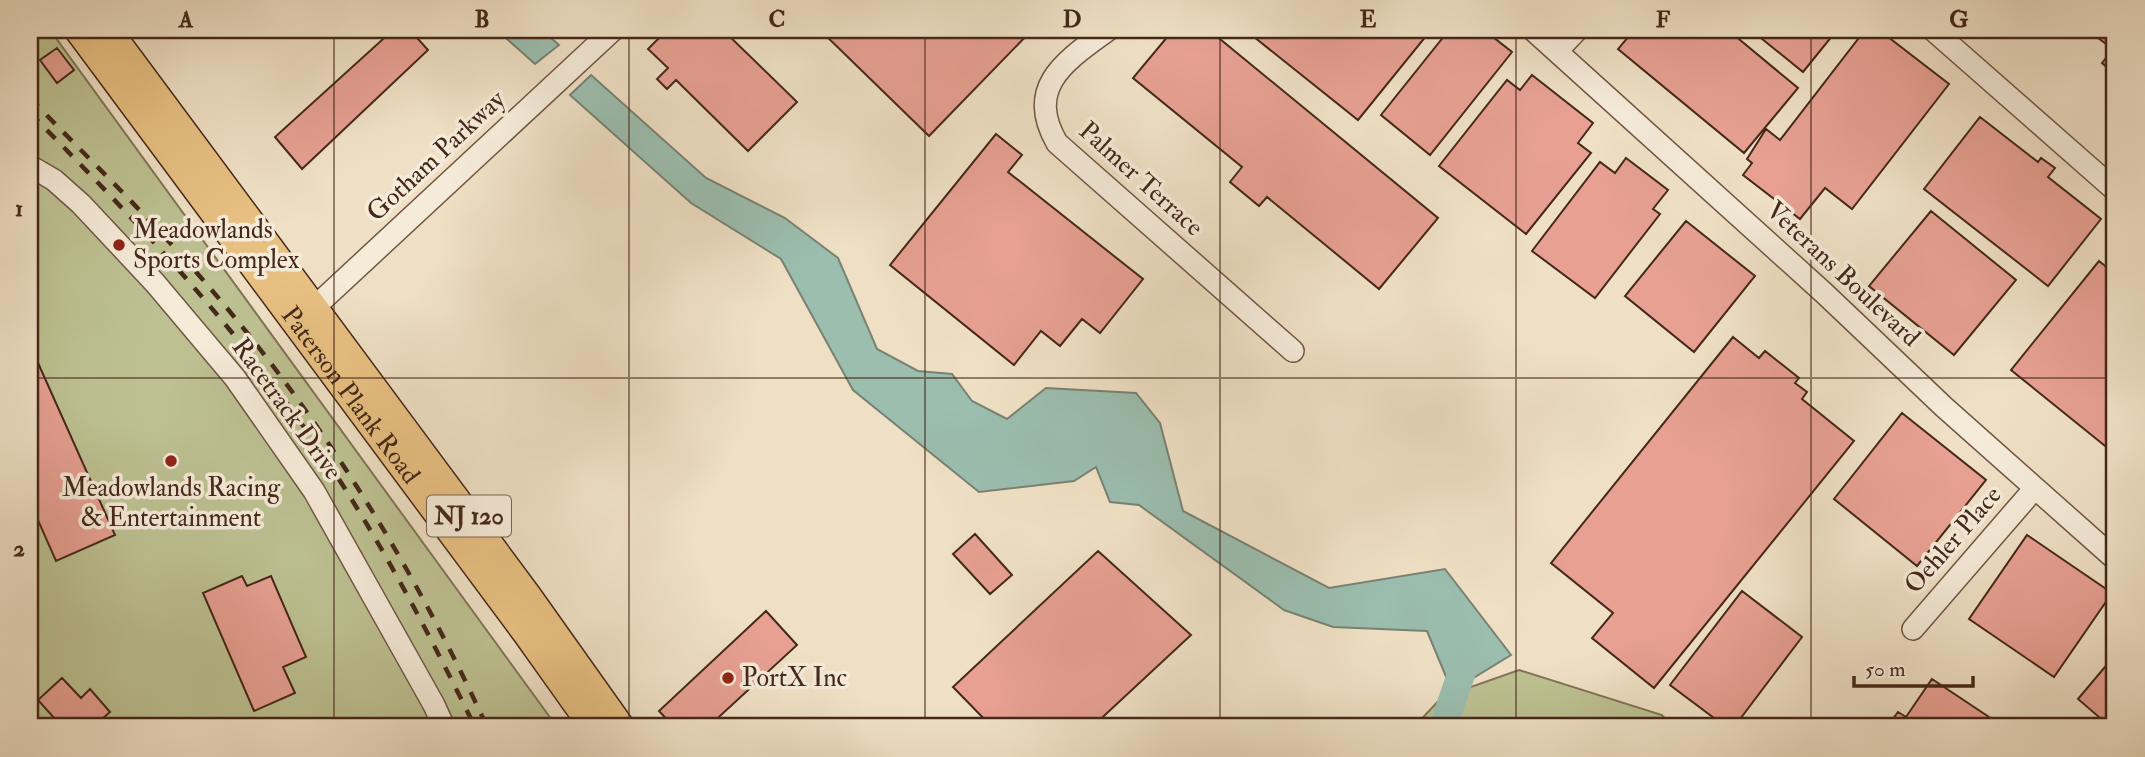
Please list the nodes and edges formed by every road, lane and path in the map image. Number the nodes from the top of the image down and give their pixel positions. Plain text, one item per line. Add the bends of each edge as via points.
1 (79, 30) edge
2 (107, 30) edge
3 (613, 30) edge
4 (1108, 30) edge
5 (1533, 30) edge
6 (1577, 30) edge
7 (1933, 30) edge
8 (1558, 50) junction
9 (30, 166) edge
10 (2115, 190) edge
11 (305, 315) junction
12 (1293, 351) dead end
13 (2035, 488) junction
14 (2115, 559) edge
15 (1913, 629) dead end
16 (444, 727) edge
17 (594, 727) edge
18 (620, 727) edge

1 - 11 main road, Paterson Plank Road / NJ 120
2 - 11 main road, Paterson Plank Road / NJ 120
3 - 11 street, Gotham Parkway
4 - 12 street, Palmer Terrace via 1066,60 1049,87 1047,120 1057,143
5 - 8 street, Veterans Boulevard
6 - 8 street
7 - 10 street
8 - 13 street, Veterans Boulevard
9 - 16 street, Racetrack Drive via 80,204 235,378 314,491
11 - 17 main road, Paterson Plank Road / NJ 120
11 - 18 main road, Paterson Plank Road / NJ 120 via 559,639
13 - 14 street, Veterans Boulevard
13 - 15 street, Oehler Place

